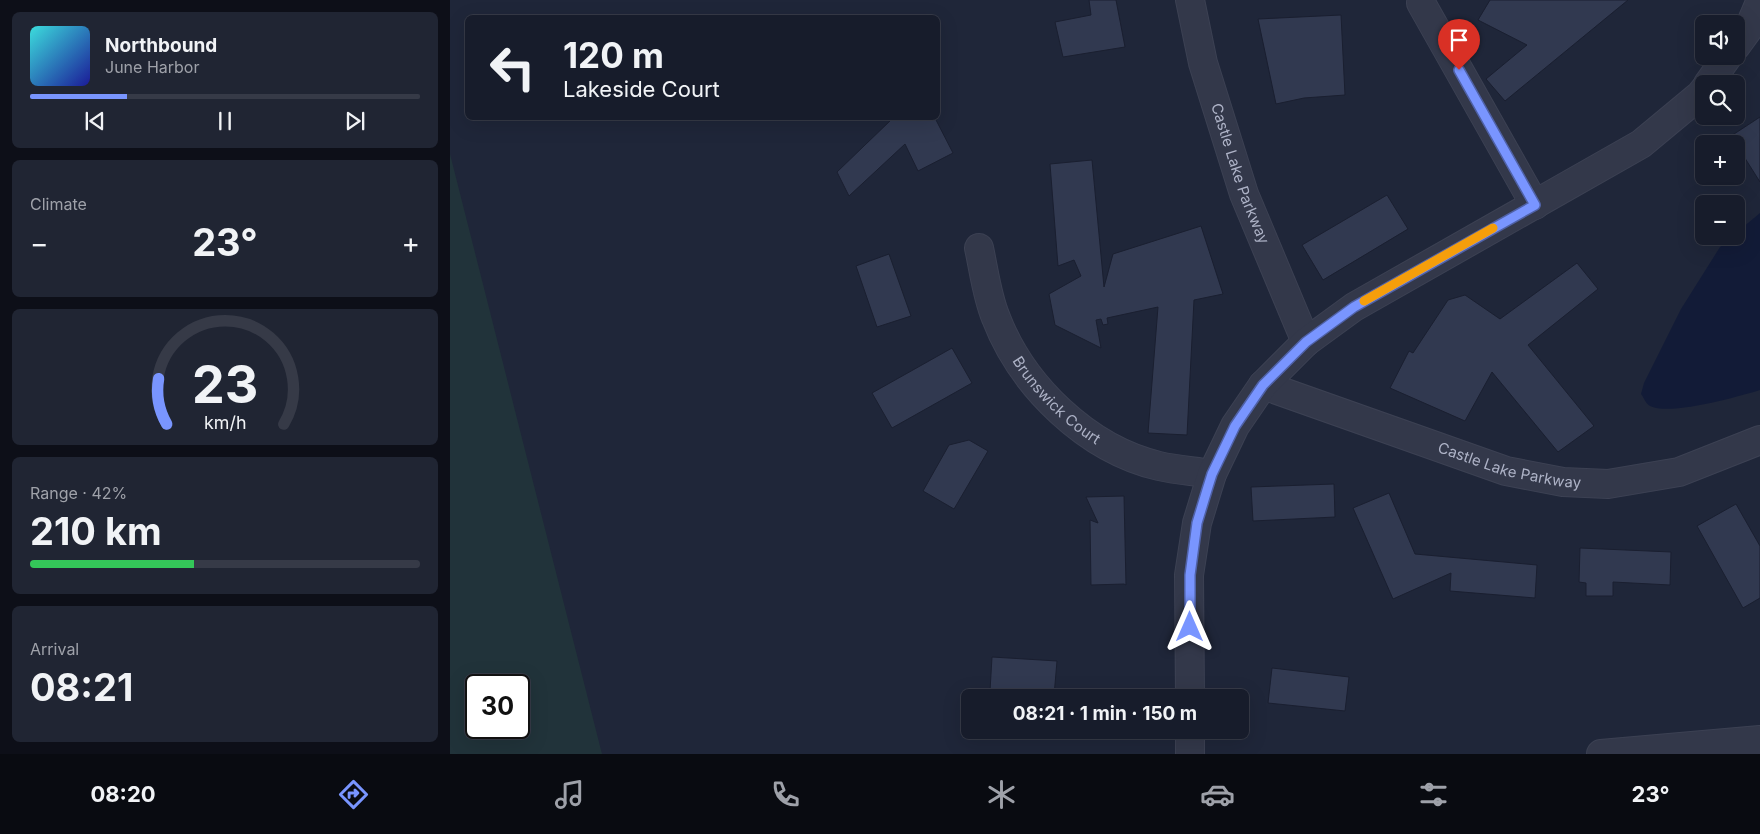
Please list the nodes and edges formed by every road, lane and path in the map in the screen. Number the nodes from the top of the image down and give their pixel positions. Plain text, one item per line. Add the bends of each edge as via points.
1 (1190, 0) edge
2 (1760, 2) edge
3 (1421, 3) dead end
4 (1745, 34) edge
5 (1695, 99) edge
6 (1535, 205) junction
7 (979, 248) dead end
8 (1306, 342) junction
9 (1263, 385) junction
10 (1760, 440) edge
11 (1212, 474) junction
12 (1190, 689) edge
13 (1190, 739) edge
14 (1760, 740) edge
15 (1190, 754) edge
16 (1601, 754) edge

1 - 8 street, Castle Lake Parkway via 1203,62 1244,194
2 - 4 street
3 - 6 street
5 - 6 street via 1641,144
6 - 8 street via 1354,307
7 - 11 street, Brunswick Court via 995,318 1014,355 1043,395 1077,426 1120,452 1158,466
8 - 9 street
9 - 10 street, Castle Lake Parkway via 1506,471 1563,482 1608,484 1679,472
9 - 11 street via 1235,426
11 - 12 street via 1197,523 1190,575
13 - 15 street
14 - 16 street

